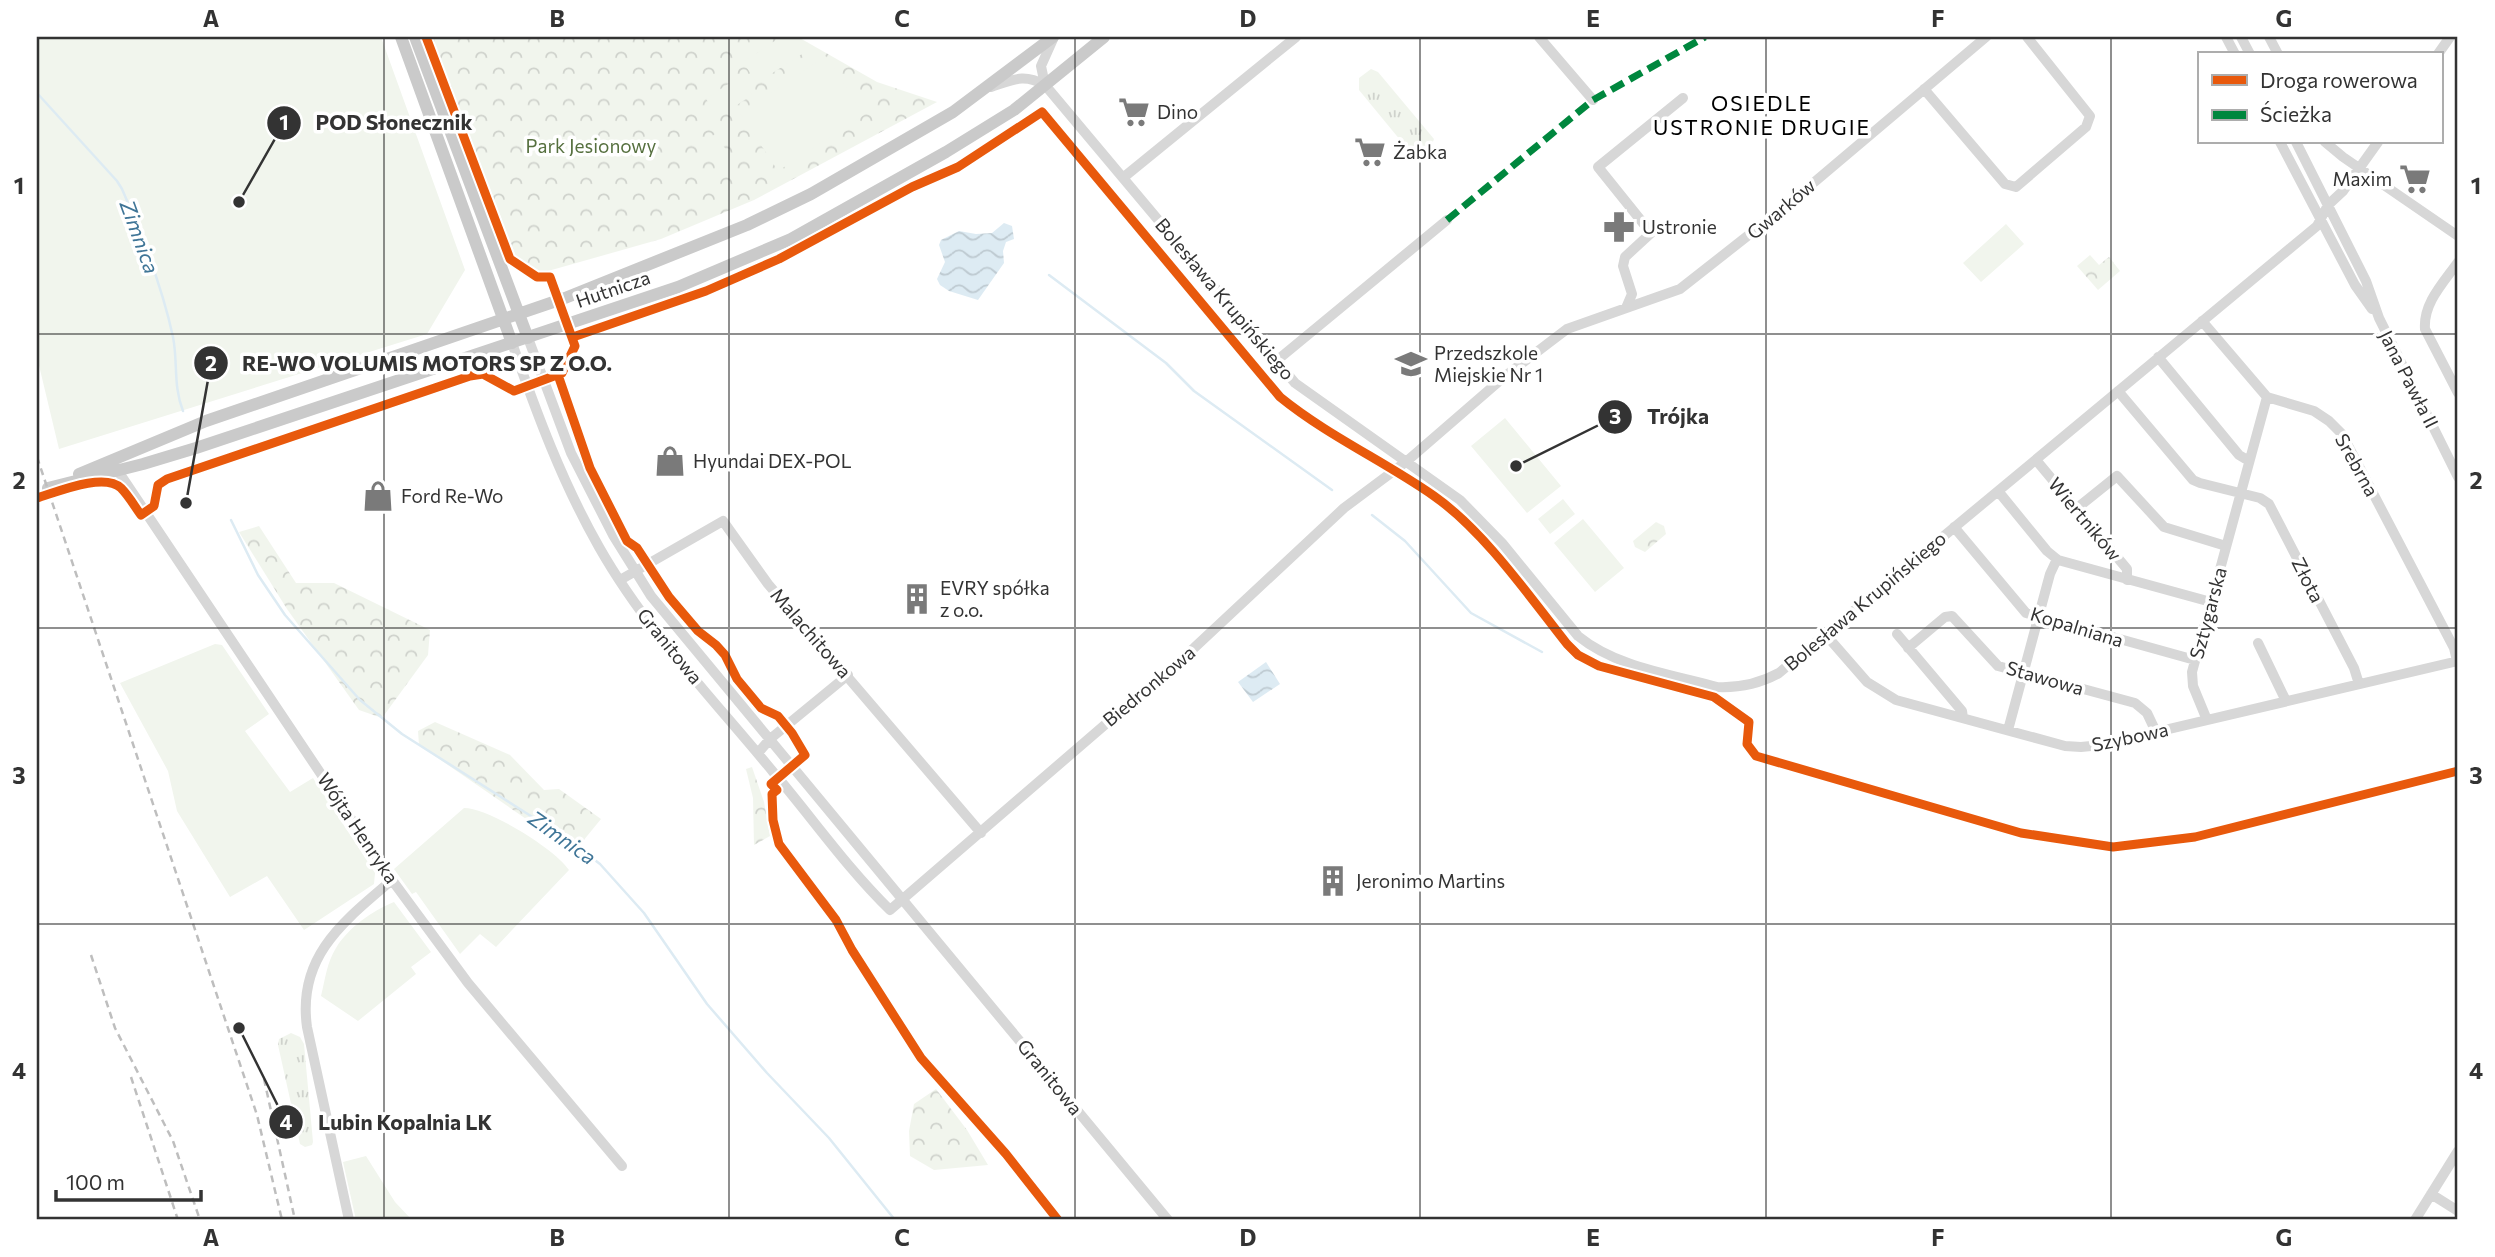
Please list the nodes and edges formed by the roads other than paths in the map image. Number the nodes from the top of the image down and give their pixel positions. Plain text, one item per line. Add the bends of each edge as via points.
1 (401, 37) edge
2 (415, 37) edge
3 (1054, 37) edge
4 (1104, 37) edge
5 (1296, 37) edge
6 (1539, 37) edge
7 (1986, 37) edge
8 (2027, 37) edge
9 (2450, 37) edge
10 (2439, 52) edge
11 (1045, 85) junction
12 (988, 88) junction
13 (1924, 89) junction
14 (1684, 98) dead end
15 (1592, 100) dead end
16 (2281, 144) edge
17 (2296, 144) edge
18 (2328, 144) edge
19 (2377, 144) edge
20 (2359, 168) junction
21 (1124, 177) junction
22 (2328, 205) junction
23 (1447, 220) dead end
24 (2321, 220) junction
25 (2458, 236) edge
26 (2458, 262) edge
27 (1626, 308) junction
28 (519, 313) junction
29 (2379, 318) junction
30 (503, 319) junction
31 (2202, 321) junction
32 (528, 338) junction
33 (512, 344) junction
34 (2158, 357) junction
35 (1275, 362) junction
36 (2118, 391) junction
37 (2458, 393) edge
38 (2267, 397) junction
39 (132, 452) junction
40 (2036, 460) junction
41 (1407, 461) junction
42 (2249, 461) junction
43 (105, 463) junction
44 (119, 471) junction
45 (2458, 477) edge
46 (42, 490) edge
47 (1998, 491) junction
48 (2240, 494) junction
49 (2076, 509) junction
50 (1954, 527) junction
51 (2226, 546) junction
52 (2057, 559) junction
53 (635, 571) junction
54 (620, 580) junction
55 (2127, 580) junction
56 (2211, 602) junction
57 (2038, 618) junction
58 (1897, 634) dead end
59 (1826, 635) junction
60 (2258, 643) dead end
61 (1909, 648) junction
62 (2195, 660) junction
63 (2458, 661) edge
64 (2024, 673) junction
65 (848, 675) junction
66 (2359, 684) junction
67 (2286, 701) junction
68 (1963, 718) junction
69 (2207, 720) junction
70 (2008, 730) junction
71 (2156, 732) junction
72 (770, 739) junction
73 (758, 753) junction
74 (981, 833) junction
75 (392, 880) junction
76 (903, 898) junction
77 (890, 910) joint
78 (2458, 1152) edge
79 (622, 1166) dead end
80 (2431, 1194) junction
81 (2458, 1210) edge
82 (348, 1220) edge
83 (1168, 1220) edge
84 (2415, 1220) edge

1 - 30 main road
2 - 28 main road
3 - 11 street via 1041,66
3 - 12 main road, Hutnicza
4 - 11 main road, Hutnicza
5 - 21 street
6 - 15 street
7 - 13 street, Gwarków
8 - 13 street via 2090,116 2086,127 2015,187 2005,184
9 - 10 street
11 - 12 street via 1024,77
11 - 21 street, Bolesława Krupińskiego
11 - 32 main road, Hutnicza via 946,152 791,239 678,286
12 - 28 main road, Hutnicza via 918,133 758,220
13 - 27 street, Gwarków via 1680,289
14 - 27 street via 1598,167 1651,233 1625,257 1623,266 1632,294
16 - 24 street, Jana Pawła II
17 - 22 street, Jana Pawła II
18 - 20 street
19 - 20 street
20 - 22 street
20 - 25 street
21 - 35 street, Bolesława Krupińskiego
22 - 24 street
22 - 29 street, Jana Pawła II
23 - 35 street
24 - 29 street, Jana Pawła II via 2355,285
24 - 31 street, Bolesława Krupińskiego
26 - 37 street via 2424,318 2425,329
27 - 41 street, Gwarków via 1567,329
28 - 30 main road, Hutnicza
28 - 32 main road
29 - 45 street, Jana Pawła II
30 - 33 main road
30 - 39 main road, Hutnicza via 206,421
31 - 34 street, Bolesława Krupińskiego
31 - 38 street
32 - 33 main road, Hutnicza
32 - 53 street, Granitowa via 571,453
33 - 44 main road, Hutnicza
33 - 54 street, Granitowa via 556,462
34 - 36 street, Bolesława Krupińskiego
34 - 42 street
35 - 41 street, Bolesława Krupińskiego via 1311,396
36 - 40 street, Bolesława Krupińskiego
36 - 48 street via 2192,478
38 - 42 street, Sztygarska
38 - 63 street, Srebrna via 2315,411 2343,436
39 - 43 main road, Hutnicza
39 - 44 street
40 - 47 street, Bolesława Krupińskiego
40 - 49 street, Wiertników
41 - 59 street, Bolesława Krupińskiego via 1460,500 1502,543 1578,636 1602,654 1717,687 1737,687 1779,673
41 - 74 street, Biedronkowa via 1343,508 1194,648
42 - 48 street, Sztygarska
43 - 44 street, Wójta Henryka
43 - 46 main road, Hutnicza
44 - 46 main road, Hutnicza
44 - 75 street, Wójta Henryka
47 - 50 street, Bolesława Krupińskiego
47 - 52 street, Wiertników
48 - 51 street, Sztygarska
48 - 66 street, Złota via 2271,506
49 - 51 street, Sztygarska via 2117,476 2166,528
49 - 55 street, Wiertników via 2127,569
50 - 57 street, Kopalniana via 2019,607
50 - 59 street, Bolesława Krupińskiego
51 - 56 street, Sztygarska
52 - 55 street, Wiertników
52 - 57 street
53 - 54 street, Malachitowa
53 - 65 street, Malachitowa via 723,521 768,584
53 - 72 street, Granitowa
54 - 73 street, Granitowa via 664,642
55 - 56 street, Wiertników
56 - 62 street, Sztygarska
57 - 62 street, Kopalniana
57 - 64 street
58 - 61 street
59 - 68 street, Szybowa via 1884,694
60 - 67 street
61 - 64 street, Stawowa via 1952,616 1993,662
61 - 68 street
62 - 69 street, Sztygarska via 2192,683
63 - 66 street, Szybowa
64 - 70 street
64 - 71 street, Stawowa via 2135,703 2147,713
65 - 72 street
65 - 74 street, Malachitowa
66 - 67 street, Szybowa
67 - 69 street, Szybowa
68 - 70 street, Szybowa
69 - 71 street, Szybowa
70 - 71 street, Szybowa via 2081,747
72 - 73 street
72 - 76 street, Granitowa
73 - 77 street, Granitowa via 865,886
74 - 76 street, Biedronkowa
75 - 79 street, Wójta Henryka via 468,983
75 - 82 street via 326,942 310,972 306,994 307,1027
76 - 77 street, Biedronkowa
76 - 83 street, Granitowa
78 - 80 street
80 - 81 street
80 - 84 street

